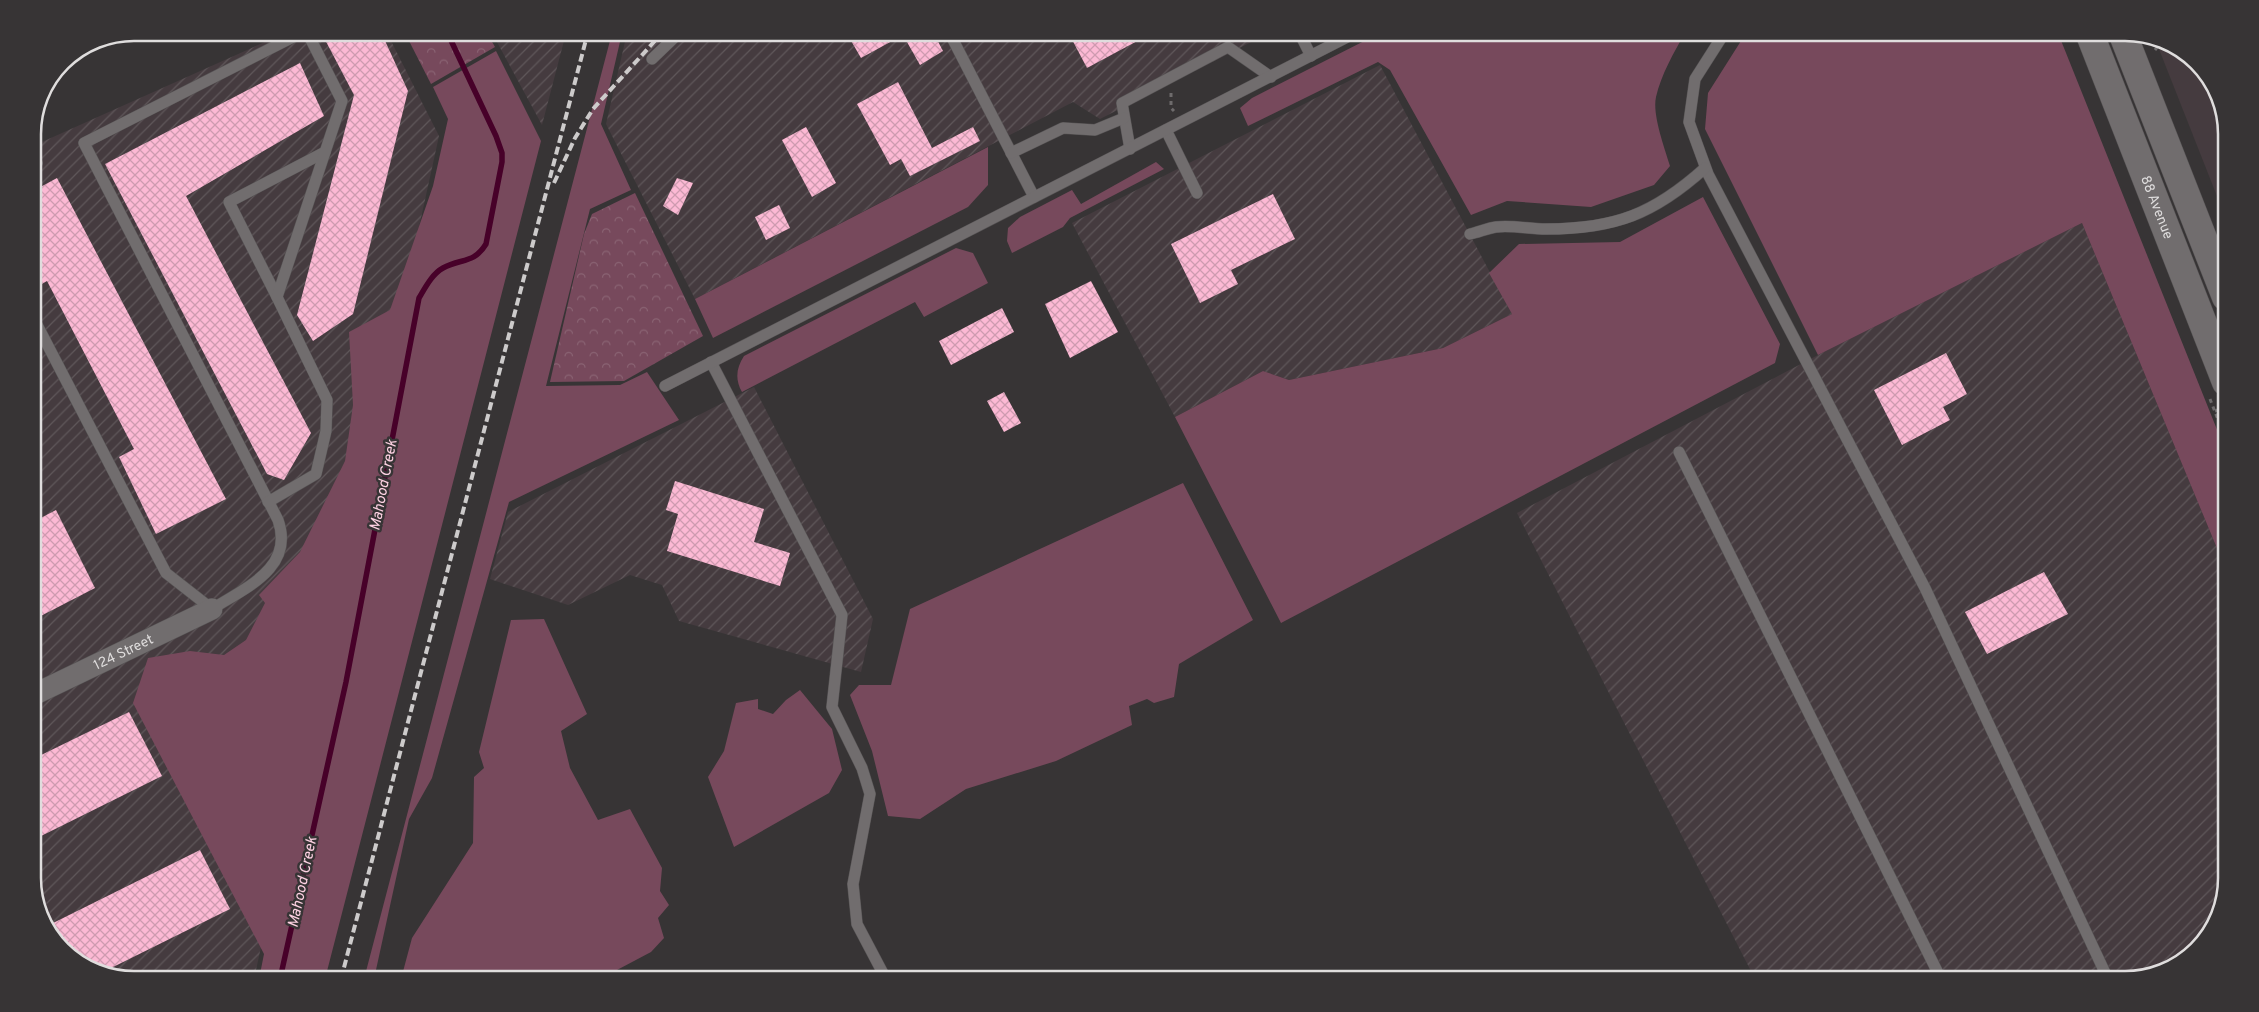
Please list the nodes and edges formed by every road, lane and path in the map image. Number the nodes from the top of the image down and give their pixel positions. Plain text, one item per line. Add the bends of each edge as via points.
1 (287, 41) edge
2 (310, 41) edge
3 (671, 41) edge
4 (955, 41) edge
5 (1304, 41) edge
6 (1340, 41) edge
7 (1719, 41) edge
8 (2092, 41) edge
9 (2126, 41) edge
10 (2157, 47) edge
11 (2155, 50) dead end
12 (1311, 56) junction
13 (652, 59) dead end
14 (1271, 77) junction
15 (1170, 78) junction
16 (1124, 118) junction
17 (1184, 121) junction
18 (1166, 130) junction
19 (1130, 148) junction
20 (325, 152) junction
21 (1011, 153) junction
22 (1705, 168) junction
23 (1198, 193) dead end
24 (1034, 197) junction
25 (1470, 234) dead end
26 (2218, 268) edge
27 (2218, 281) edge
28 (2190, 289) junction
29 (277, 297) junction
30 (41, 333) edge
31 (2218, 361) edge
32 (711, 362) junction
33 (665, 386) dead end
34 (1679, 452) dead end
35 (268, 502) junction
36 (212, 609) junction
37 (41, 691) edge
38 (881, 971) edge
39 (1937, 971) edge
40 (2104, 971) edge

1 - 35 lane via 84,143
2 - 20 lane via 342,100
3 - 13 lane
4 - 21 lane
5 - 12 lane
6 - 12 lane
7 - 22 lane via 1695,79 1689,122
8 - 28 main road, 88 Avenue
9 - 26 main road
10 - 11 path
12 - 14 lane
14 - 15 lane via 1228,47
14 - 17 lane
15 - 16 lane via 1122,103
15 - 17 path via 1171,108
16 - 19 lane
16 - 21 lane via 1094,130 1063,128
17 - 18 lane
18 - 19 lane
18 - 23 lane
19 - 24 lane
20 - 29 lane
20 - 29 lane via 229,202
21 - 24 lane
22 - 25 lane via 1659,204 1632,217 1594,228 1496,227
22 - 40 lane via 1925,588
24 - 32 lane
27 - 28 street
28 - 31 main road, 88 Avenue
29 - 35 lane via 327,400 326,431 316,474
30 - 36 lane via 166,573
32 - 33 lane
32 - 38 lane via 842,615 832,707 862,768 870,794 853,884 857,924
34 - 39 lane
35 - 36 lane via 282,530 279,557 264,575
36 - 37 street, 124 Street

